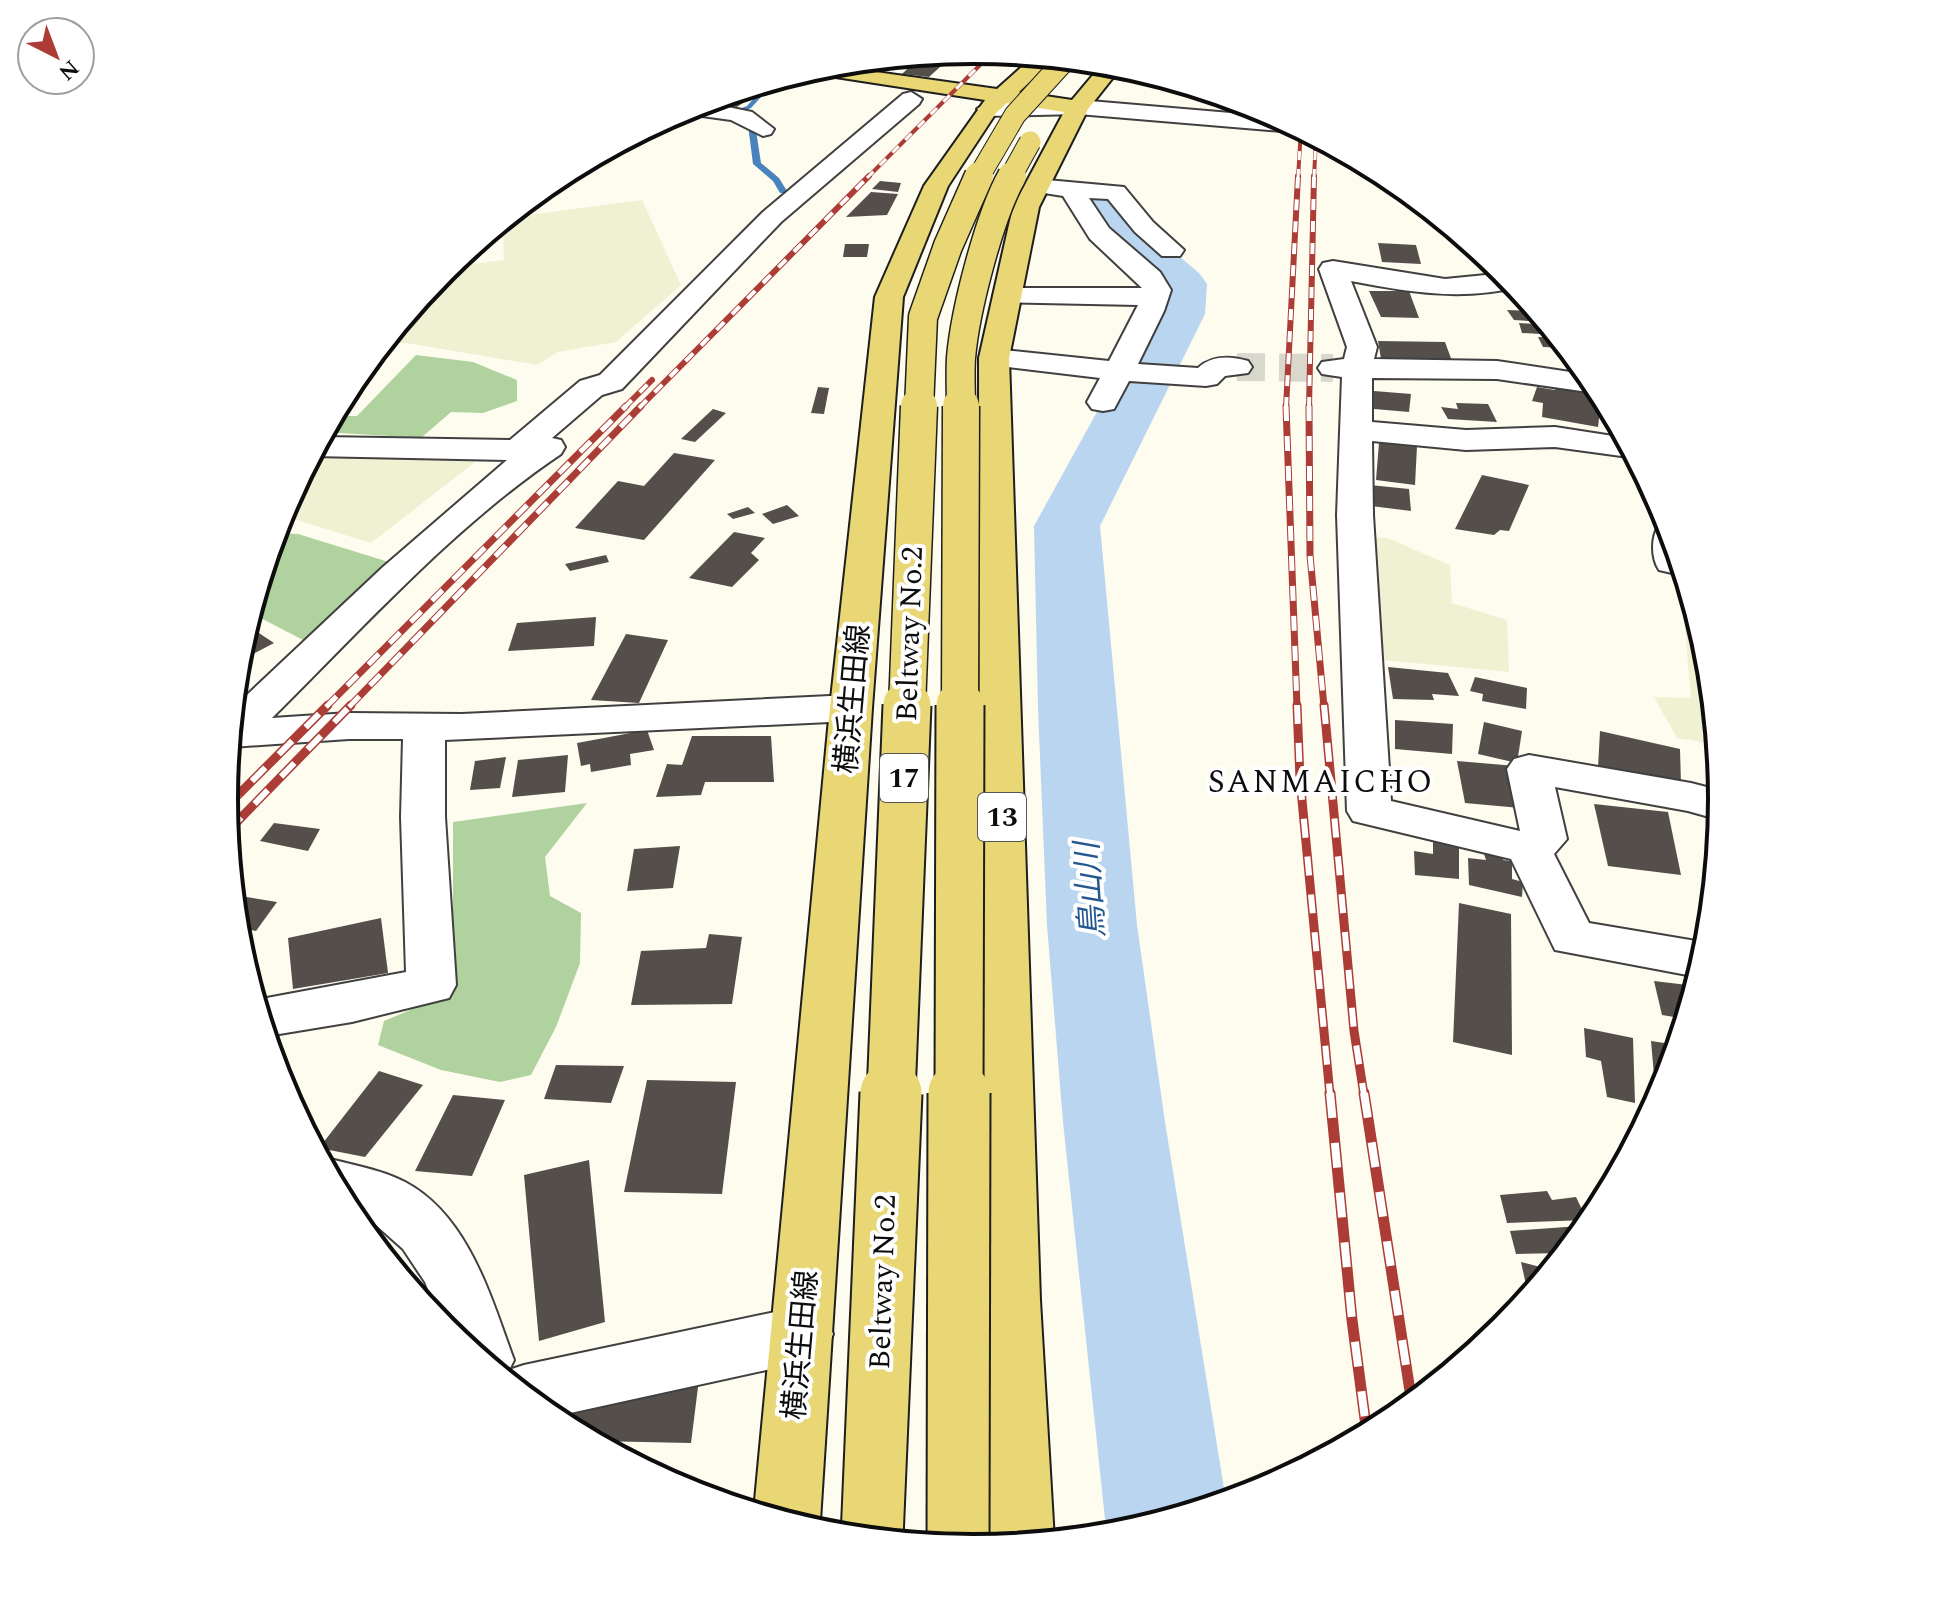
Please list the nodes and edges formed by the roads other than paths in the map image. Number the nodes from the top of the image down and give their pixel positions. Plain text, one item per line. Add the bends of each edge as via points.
1 (1034, 67) edge
2 (1057, 69) edge
3 (1085, 73) edge
4 (1103, 76) edge
5 (831, 78) edge
6 (826, 79) edge
7 (911, 99) junction
8 (995, 102) junction
9 (1078, 107) junction
10 (718, 110) edge
11 (1249, 118) edge
12 (763, 129) dead end
13 (1055, 188) junction
14 (1171, 250) dead end
15 (1497, 283) edge
16 (1007, 296) junction
17 (1155, 297) junction
18 (994, 358) junction
19 (1237, 367) tunnel mouth
20 (1345, 368) junction
21 (1122, 370) junction
22 (611, 382) junction
23 (1579, 383) edge
24 (1103, 402) dead end
25 (1356, 430) junction
26 (328, 447) edge
27 (1618, 447) edge
28 (851, 708) junction
29 (243, 722) edge
30 (424, 727) junction
31 (242, 732) edge
32 (1708, 802) edge
33 (1528, 848) junction
34 (1690, 958) edge
35 (272, 1016) edge
36 (351, 1188) edge
37 (803, 1334) junction
38 (476, 1339) edge
39 (538, 1391) edge
40 (788, 1510) edge
41 (872, 1527) edge
42 (1020, 1532) edge
43 (958, 1533) edge

1 - 8 main road, 横浜生田線
2 - 41 main road, Beltway No.2 / 17, bridge via 1012,117 972,186 923,317
3 - 43 main road, Beltway No.2 / 17, bridge via 1043,120 1003,192 978,273 961,356
4 - 9 main road
5 - 8 main road
6 - 7 main road
7 - 8 main road
7 - 22 street via 772,217
8 - 9 street
8 - 28 main road, 横浜生田線 via 936,186 889,297
9 - 11 street via 1178,106
9 - 13 main road, 13
10 - 12 street via 745,115
13 - 14 street via 1115,192
13 - 16 main road, 13 via 1026,207
13 - 17 street via 1150,278
15 - 20 street via 1467,290 1428,287 1333,269 1362,347
16 - 17 street
16 - 18 main road, 13
17 - 21 street
18 - 21 street
18 - 42 main road, 13 via 1010,1284
19 - 21 street via 1217,367 1206,377
20 - 23 street via 1497,370
20 - 25 street
21 - 24 street
22 - 26 street via 591,388 518,450
22 - 29 street via 558,442 494,485
25 - 27 street via 1466,440 1555,437
25 - 33 street via 1369,811
28 - 30 street
28 - 37 main road, 横浜生田線
30 - 31 street
30 - 35 street via 431,985
32 - 33 street via 1529,769 1544,839
33 - 34 street via 1572,938
36 - 38 street via 386,1200 431,1237 456,1284
37 - 39 street
37 - 40 main road, 横浜生田線

